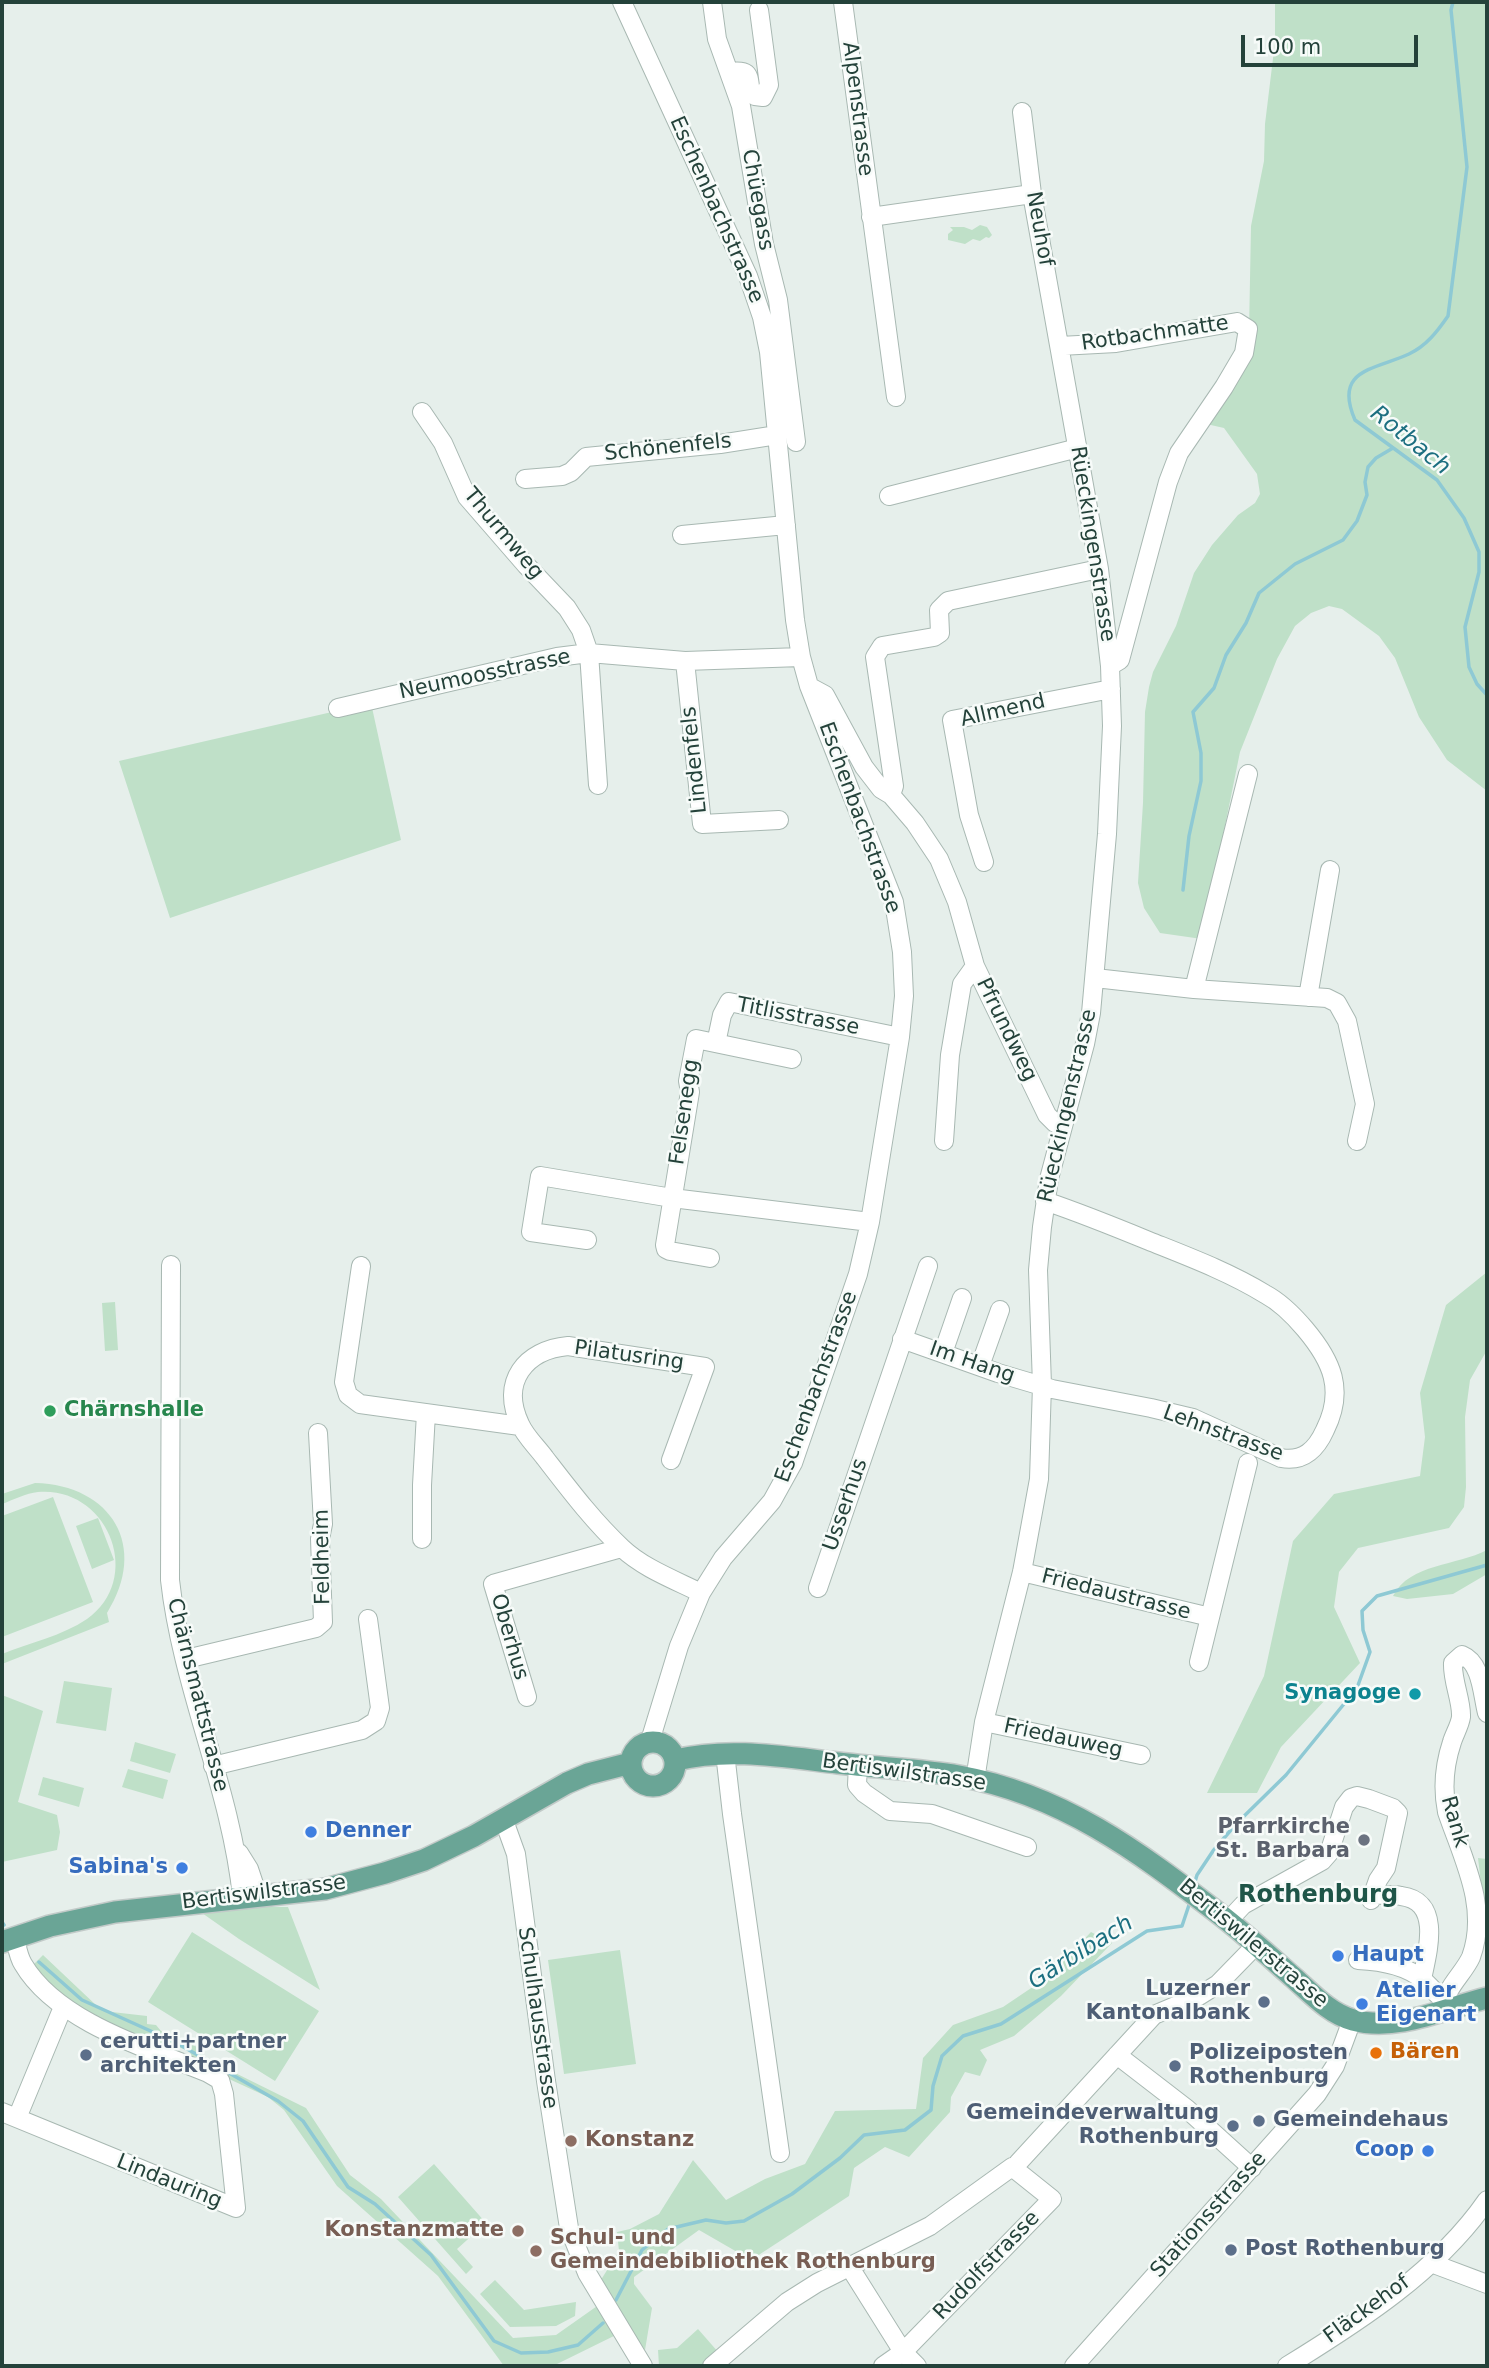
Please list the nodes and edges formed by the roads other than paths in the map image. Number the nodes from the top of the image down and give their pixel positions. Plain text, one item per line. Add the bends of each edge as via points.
1 (622, 2) edge
2 (712, 2) edge
3 (843, 2) edge
4 (759, 10) dead end
5 (729, 72) junction
6 (1022, 112) dead end
7 (1032, 194) junction
8 (872, 217) junction
9 (764, 244) junction
10 (738, 255) junction
11 (1060, 346) junction
12 (896, 397) dead end
13 (422, 412) dead end
14 (777, 435) junction
15 (796, 442) dead end
16 (1078, 448) junction
17 (525, 479) dead end
18 (888, 496) dead end
19 (786, 525) junction
20 (682, 535) dead end
21 (1099, 569) junction
22 (589, 653) junction
23 (801, 657) junction
24 (685, 661) junction
25 (1110, 666) junction
26 (809, 686) junction
27 (1111, 689) junction
28 (338, 708) dead end
29 (1248, 774) dead end
30 (598, 785) dead end
31 (891, 795) junction
32 (779, 820) dead end
33 (984, 862) dead end
34 (1330, 870) dead end
35 (975, 965) junction
36 (1095, 978) junction
37 (1195, 989) junction
38 (1308, 997) junction
39 (718, 1034) dead end
40 (900, 1037) junction
41 (792, 1059) dead end
42 (1063, 1125) junction
43 (944, 1140) dead end
44 (1357, 1141) dead end
45 (672, 1198) junction
46 (1045, 1201) junction
47 (870, 1222) junction
48 (587, 1240) dead end
49 (710, 1258) dead end
50 (171, 1265) dead end
51 (361, 1266) dead end
52 (928, 1266) dead end
53 (962, 1298) dead end
54 (1000, 1310) dead end
55 (902, 1339) junction
56 (943, 1353) junction
57 (980, 1366) junction
58 (1042, 1385) junction
59 (426, 1413) junction
60 (875, 1421) joint
61 (520, 1426) junction
62 (318, 1433) dead end
63 (671, 1460) dead end
64 (1248, 1463) dead end
65 (422, 1539) dead end
66 (621, 1548) junction
67 (1022, 1572) junction
68 (818, 1588) dead end
69 (701, 1593) junction
70 (1210, 1618) junction
71 (368, 1619) dead end
72 (186, 1659) junction
73 (1199, 1662) dead end
74 (527, 1697) dead end
75 (1487, 1713) edge
76 (984, 1723) junction
77 (650, 1741) junction
78 (726, 1753) junction
79 (1142, 1755) dead end
80 (676, 1760) junction
81 (631, 1763) junction
82 (858, 1765) junction
83 (213, 1766) junction
84 (975, 1780) junction
85 (500, 1821) junction
86 (1027, 1847) dead end
87 (1157, 1866) joint
88 (250, 1896) junction
89 (1228, 1921) junction
90 (8, 1940) edge
91 (1256, 1945) junction
92 (1358, 1960) dead end
93 (1422, 1979) junction
94 (1487, 1998) edge
95 (1444, 2005) junction
96 (63, 2007) junction
97 (1352, 2020) junction
98 (1117, 2055) junction
99 (9, 2115) edge
100 (780, 2153) dead end
101 (1015, 2165) junction
102 (1252, 2168) junction
103 (1487, 2200) edge
104 (1431, 2263) junction
105 (849, 2266) junction
106 (1487, 2284) edge
107 (903, 2351) junction
108 (643, 2366) edge
109 (712, 2366) edge
110 (883, 2366) edge
111 (917, 2366) edge
112 (1074, 2366) edge
113 (1287, 2366) edge

1 - 10 street, Eschenbachstrasse
2 - 5 street, Chüegass via 717,39
3 - 8 street, Alpenstrasse
4 - 5 street via 767,92 755,96 747,74
5 - 9 street, Chüegass via 741,106
6 - 7 street, Neuhof
7 - 8 street
7 - 11 street, Neuhof
8 - 12 street, Alpenstrasse
9 - 10 street
9 - 15 street, Chüegass via 778,300
10 - 14 street, Eschenbachstrasse via 765,329
11 - 16 street, Rüeckingenstrasse
11 - 25 street, Rotbachmatte via 1116,343 1237,322 1248,329 1244,352 1179,453 1121,660
13 - 22 street, Thurmweg via 443,443 467,497 566,608
14 - 17 street, Schönenfels via 586,457 562,476
14 - 19 street, Eschenbachstrasse
16 - 18 street
16 - 21 street, Rüeckingenstrasse
19 - 20 street
19 - 23 street, Eschenbachstrasse
21 - 25 street, Rüeckingenstrasse
21 - 31 street via 948,601 939,610 940,633 882,646 876,657 894,786
22 - 24 street, Neumoosstrasse
22 - 28 street, Neumoosstrasse
22 - 30 street, Thurmweg
23 - 24 street, Neumoosstrasse
23 - 26 street, Eschenbachstrasse
24 - 32 street, Lindenfels via 702,824
25 - 27 street, Rüeckingenstrasse
26 - 31 street, Pfrundweg via 825,695 864,767
26 - 40 street, Eschenbachstrasse via 894,902 904,996
27 - 33 street, Allmend via 952,720 969,815
27 - 36 street, Rüeckingenstrasse via 1107,834
29 - 37 street
31 - 35 street, Pfrundweg via 939,859
34 - 38 street
35 - 42 street, Pfrundweg via 1047,1115
35 - 43 street, Pfrundweg via 962,984 950,1055
36 - 37 street
36 - 42 street, Rüeckingenstrasse via 1085,1044
37 - 38 street
38 - 44 street via 1337,1003 1347,1021 1365,1104
39 - 40 street, Titlisstrasse via 729,1002
40 - 47 street, Eschenbachstrasse
41 - 45 street, Felsenegg via 696,1039
42 - 46 street, Rüeckingenstrasse
45 - 47 street
45 - 48 street via 540,1176 531,1232
45 - 49 street, Felsenegg via 666,1249
46 - 58 street, Rüeckingenstrasse via 1038,1270
46 - 58 street, Lehnstrasse via 1223,1270 1268,1295 1318,1344 1331,1370 1335,1393 1333,1413 1316,1446 1293,1460 1272,1455 1193,1418
47 - 69 street, Eschenbachstrasse via 858,1274 793,1463 772,1501 723,1558
50 - 72 street, Chärnsmattstrasse via 170,1580
51 - 59 street via 344,1381 348,1395 360,1404
52 - 55 street, Im Hang
53 - 56 street
54 - 57 street
55 - 56 street, Im Hang
55 - 60 street, Im Hang
56 - 57 street, Im Hang
57 - 58 street, Im Hang
58 - 67 street, Rüeckingenstrasse via 1042,1459
59 - 61 street
59 - 65 street
60 - 68 street, Usserhus
61 - 63 street, Pilatusring via 512,1403 519,1372 533,1357 552,1348 568,1346 705,1367
61 - 66 street, Pilatusring
62 - 72 street, Feldheim via 323,1622 316,1628
64 - 70 street, Friedaustrasse
66 - 69 street, Pilatusring
66 - 74 street, Oberhus via 494,1584
67 - 70 street, Friedaustrasse
67 - 76 street, Rüeckingenstrasse
69 - 77 street, Eschenbachstrasse
70 - 73 street, Friedaustrasse
71 - 83 street via 380,1708 373,1723 362,1730
72 - 83 street, Chärnsmattstrasse
75 - 95 street, Rank via 1476,1667 1462,1655 1453,1663 1461,1716 1447,1756 1444,1798 1480,1904 1480,1931 1471,1958
76 - 79 street, Friedauweg
76 - 84 street, Rüeckingenstrasse
77 - 80 main road via 667,1745
77 - 81 main road via 636,1749
78 - 80 main road, Bertiswilstrasse
78 - 82 main road, Bertiswilstrasse
78 - 100 street
80 - 81 main road via 671,1778 654,1786 637,1780
81 - 85 main road, Bertiswilstrasse via 577,1779
82 - 84 main road, Bertiswilstrasse
82 - 86 street via 857,1785 890,1811 932,1814
83 - 88 street, Chärnsmattstrasse via 235,1848 245,1859
84 - 87 main road, Bertiswilstrasse via 1081,1818
85 - 88 main road, Bertiswilstrasse via 436,1854 385,1873 325,1889
85 - 108 street, Schulhausstrasse via 516,1854 569,2228 587,2273
87 - 89 main road, Bertiswilerstrasse
88 - 90 main road, Bertiswilstrasse via 102,1915
89 - 91 main road, Bertiswilerstrasse
89 - 93 street via 1243,1905 1322,1861 1344,1807 1357,1796 1393,1808 1398,1817 1386,1868 1372,1898 1411,1898 1426,1910 1429,1944
90 - 96 street, Lindauring via 25,1967
91 - 97 main road, Bertiswilerstrasse via 1319,2000
91 - 98 street via 1218,1984 1154,2015
92 - 93 street via 1402,1968
93 - 95 street
94 - 95 main road
95 - 97 main road via 1389,2023
96 - 99 street, Lindauring
96 - 99 street, Lindauring via 106,2031 220,2080 236,2208
97 - 102 street, Stationsstrasse via 1324,2085
98 - 101 street
98 - 102 street via 1187,2109
101 - 105 street via 930,2226
101 - 107 street, Rudolfstrasse via 1052,2199
102 - 112 street, Stationsstrasse
103 - 104 street via 1470,2225
104 - 106 street, Fläckehof
104 - 113 street, Fläckehof via 1359,2320
105 - 107 street
105 - 109 street via 788,2302
107 - 110 street, Rudolfstrasse
107 - 111 street

